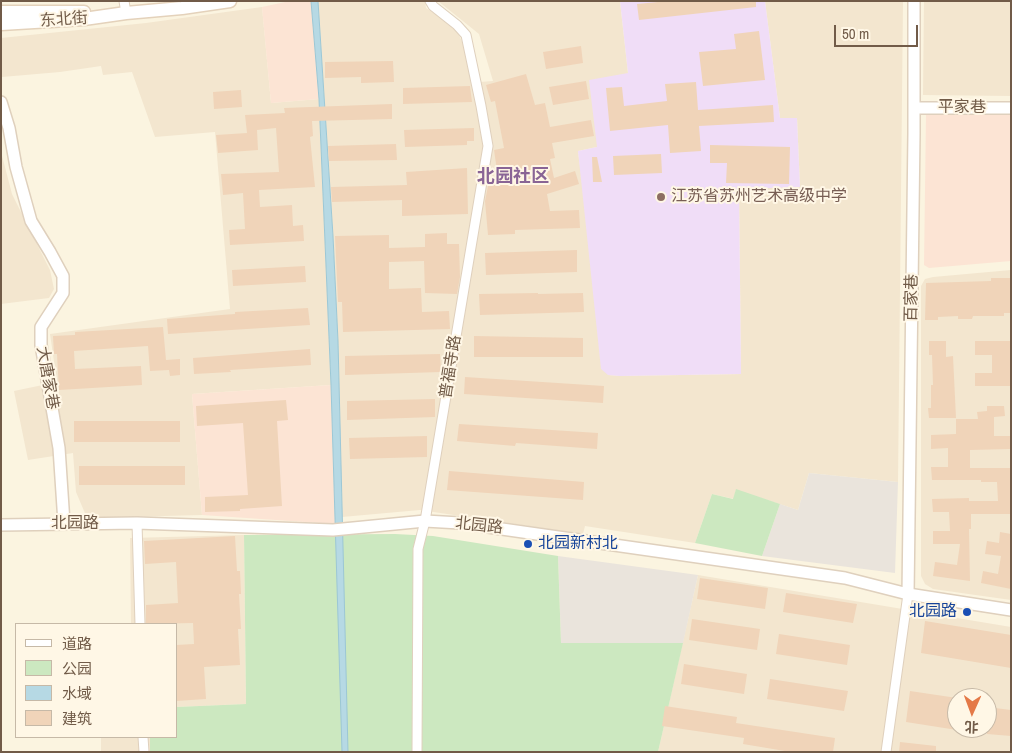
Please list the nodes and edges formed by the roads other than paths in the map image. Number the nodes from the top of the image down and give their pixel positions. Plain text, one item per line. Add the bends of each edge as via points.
1 (230, 1) edge
2 (430, 1) edge
3 (914, 1) edge
4 (125, 7) edge
5 (1, 12) edge
6 (1, 24) edge
7 (1, 102) edge
8 (914, 108) junction
9 (1011, 108) edge
10 (425, 521) junction
11 (64, 523) junction
12 (137, 523) junction
13 (1, 524) edge
14 (908, 594) junction
15 (1011, 610) edge
16 (140, 623) edge
17 (143, 738) edge
18 (144, 752) edge
19 (417, 752) edge
20 (886, 752) edge

1 - 4 main road, 东北街 via 182,8
2 - 10 street, 普福寺路 via 466,35 488,146
3 - 8 street, 百家巷
4 - 5 main road, 东北街
4 - 6 main road, 东北街 via 74,20
7 - 11 street, 大唐家巷 via 31,221 63,276 63,293 41,327 41,346 59,448
8 - 9 street, 平家巷
8 - 14 street, 百家巷
10 - 12 street, 北园路 via 338,530
10 - 14 street, 北园路 via 492,526 845,578
10 - 19 street, 普福寺路 via 418,548
11 - 12 street, 北园路
11 - 13 street, 北园路
12 - 16 street
14 - 15 street, 北园路
14 - 20 street
17 - 18 street

